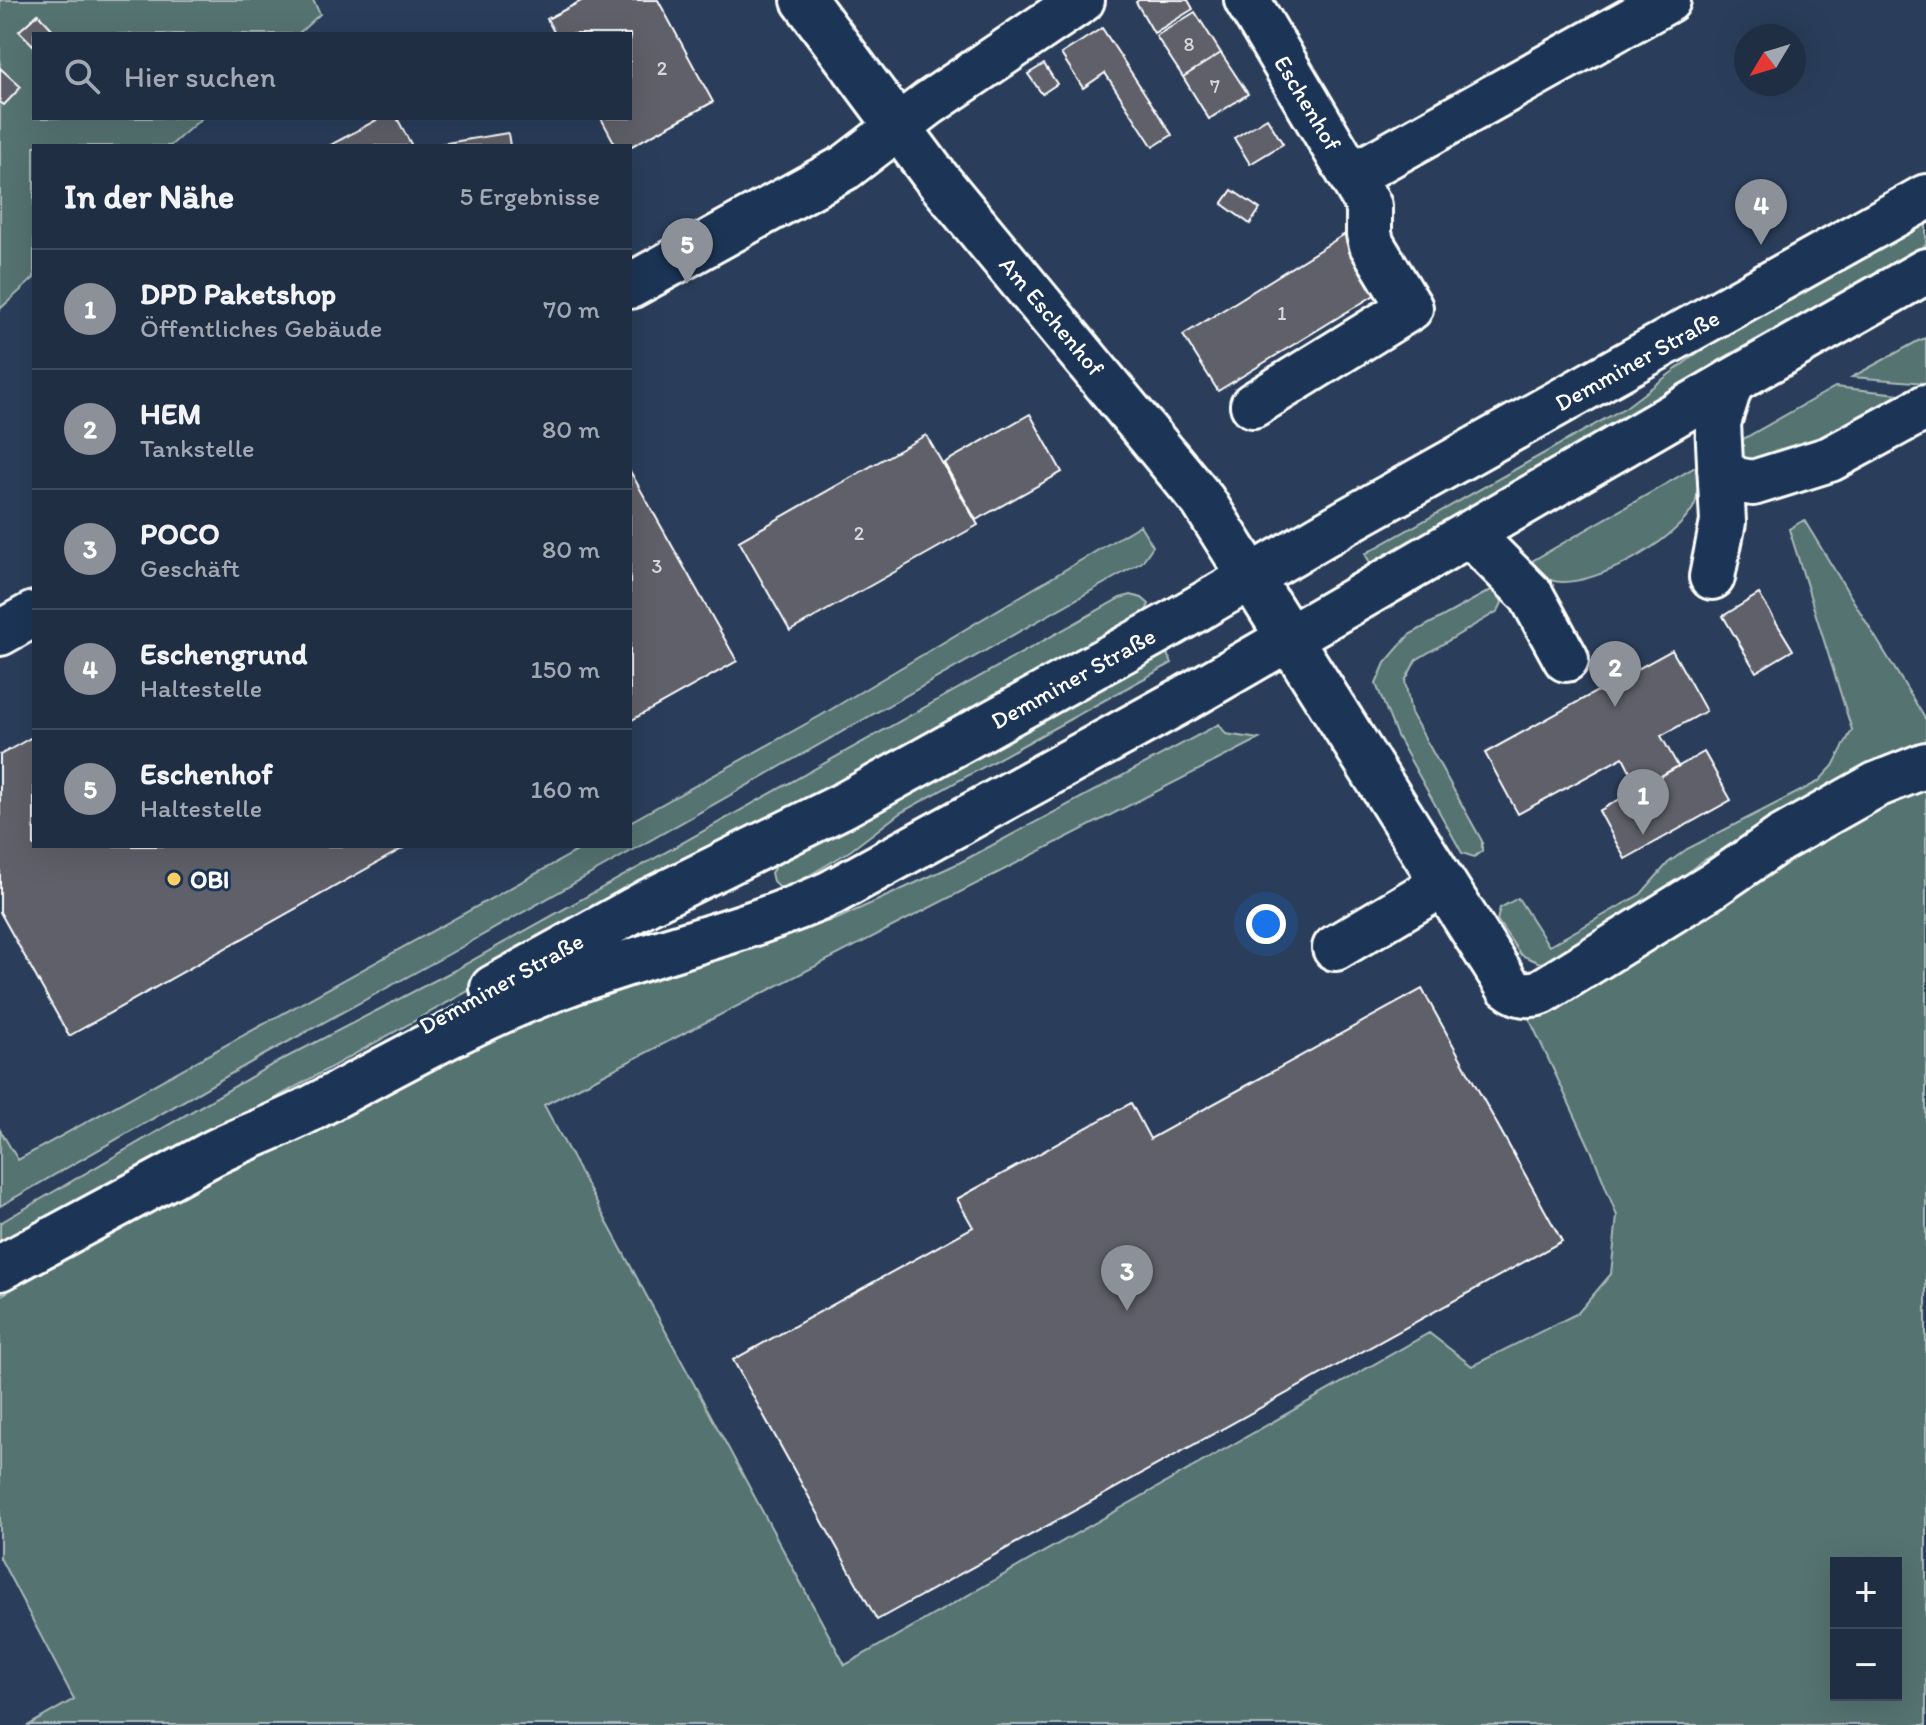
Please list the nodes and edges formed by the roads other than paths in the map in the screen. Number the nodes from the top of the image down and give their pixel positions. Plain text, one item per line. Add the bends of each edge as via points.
1 (804, 0) edge
2 (1082, 0) edge
3 (1247, 0) edge
4 (1668, 0) edge
5 (899, 127) junction
6 (1361, 191) junction
7 (1926, 197) edge
8 (1926, 271) edge
9 (632, 285) edge
10 (1731, 382) junction
11 (1253, 405) dead end
12 (1926, 407) edge
13 (1720, 469) junction
14 (1470, 534) junction
15 (1251, 577) junction
16 (1712, 577) dead end
17 (32, 615) edge
18 (0, 633) edge
19 (1289, 639) junction
20 (1566, 659) dead end
21 (1926, 765) edge
22 (1443, 884) junction
23 (1335, 948) dead end
24 (216, 1152) junction
25 (0, 1268) edge

1 - 5 main road, Am Eschenhof
2 - 5 main road
3 - 6 main road, Eschenhof
4 - 6 main road
5 - 9 main road via 846,167
5 - 15 main road, Am Eschenhof via 1171,459
6 - 11 main road via 1372,245 1410,308
7 - 15 main road, Demminer Straße
8 - 10 main road, Demminer Straße
10 - 13 main road via 1718,423
10 - 14 main road, Demminer Straße
12 - 13 main road via 1830,459 1753,483
13 - 16 main road via 1723,522
14 - 19 main road, Demminer Straße
14 - 20 main road via 1531,595
15 - 19 main road, Am Eschenhof
15 - 24 main road, Demminer Straße via 844,805 648,902 438,1018 300,1096
17 - 18 main road
19 - 22 main road
19 - 24 main road, Demminer Straße via 831,893 779,916 552,989
21 - 22 main road via 1876,785 1780,839 1541,992 1525,995 1508,986
22 - 23 main road
24 - 25 main road, Demminer Straße

